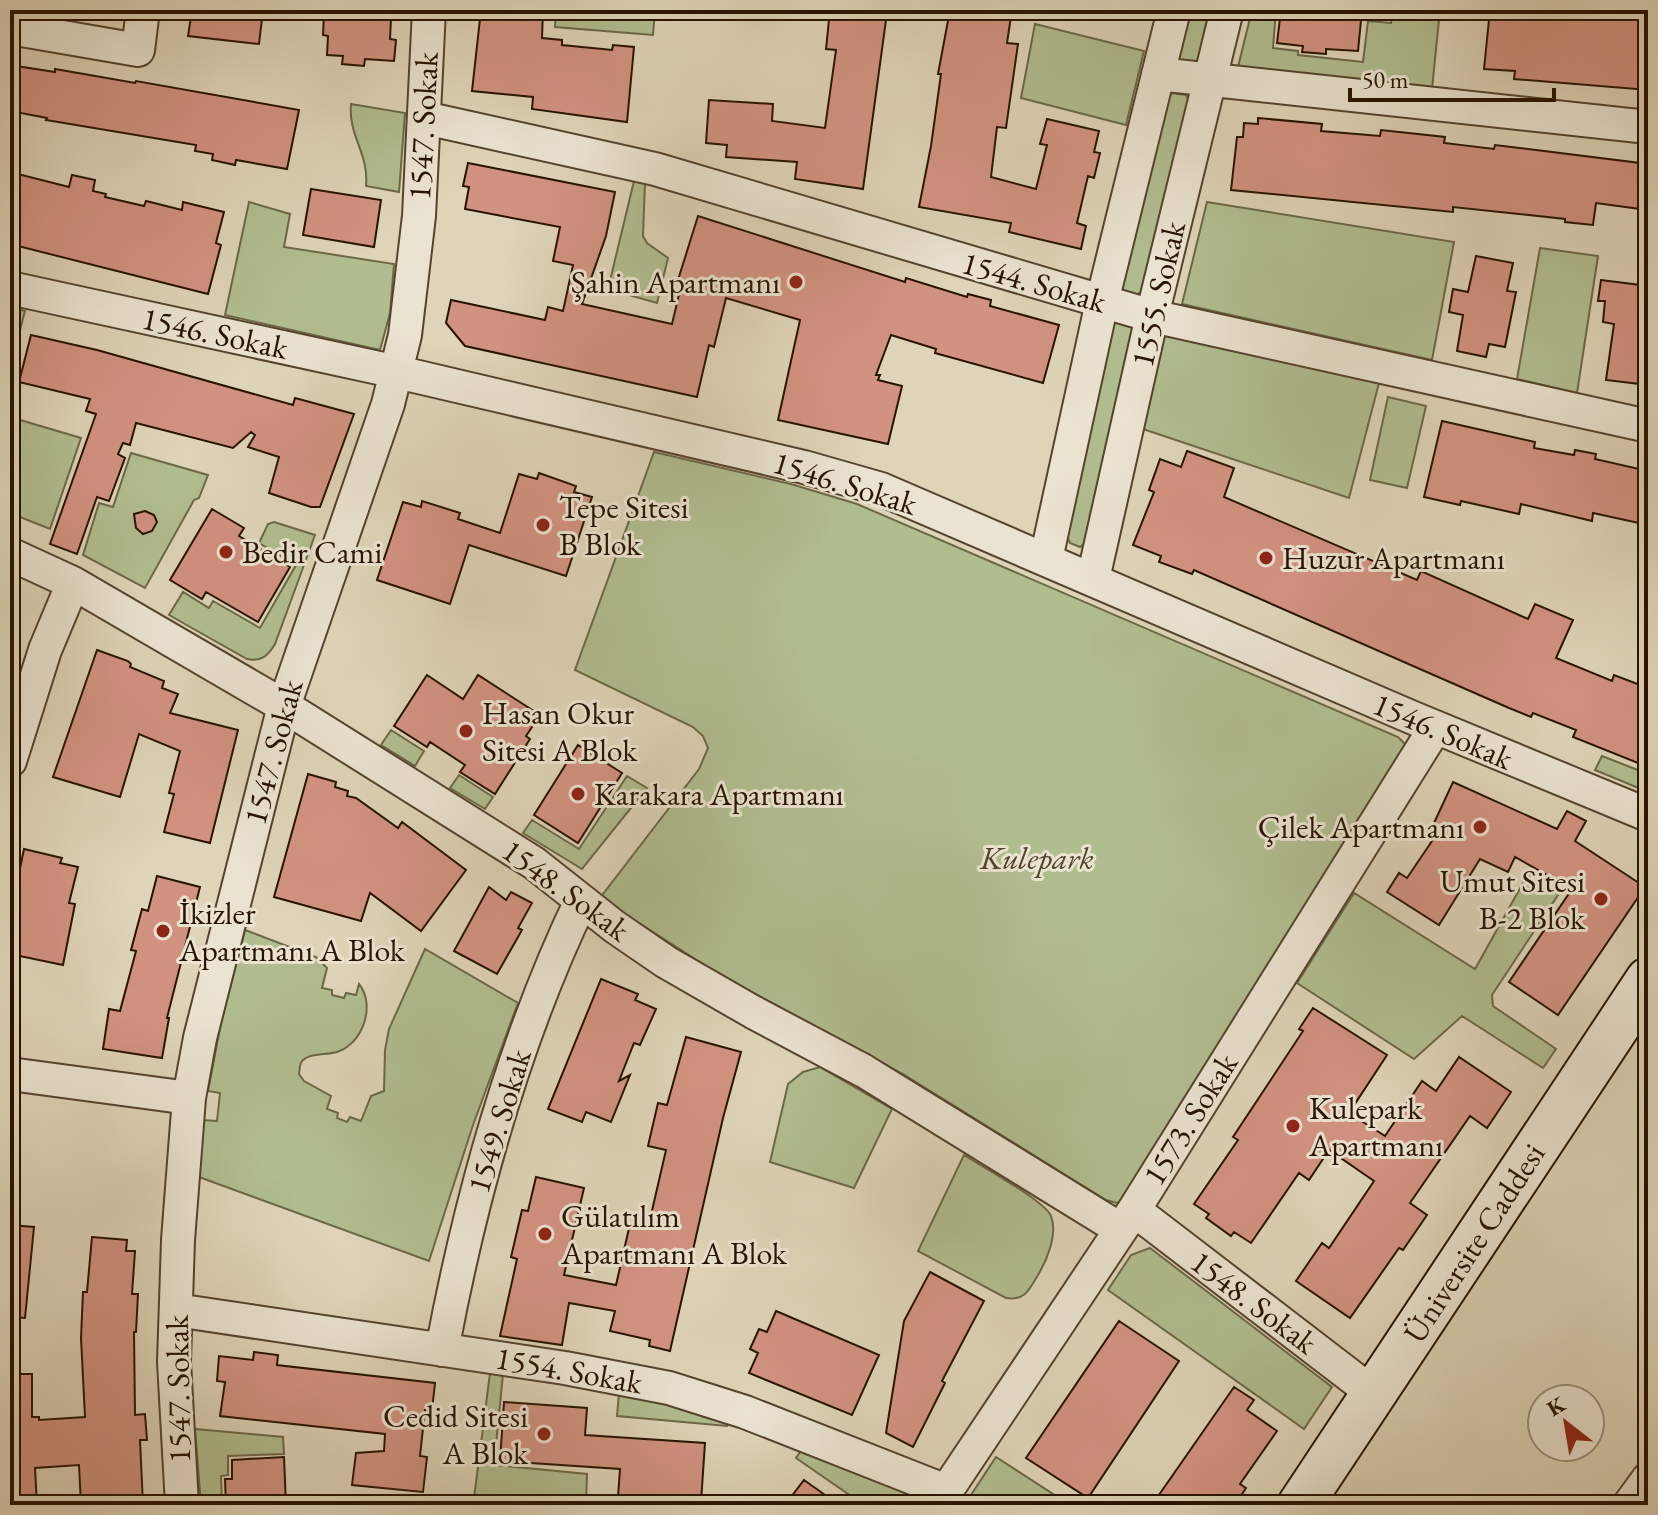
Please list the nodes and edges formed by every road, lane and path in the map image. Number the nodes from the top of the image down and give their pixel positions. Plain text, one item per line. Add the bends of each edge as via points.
1 (143, 10) edge
2 (429, 10) edge
3 (1174, 10) edge
4 (1227, 10) edge
5 (10, 28) edge
6 (1158, 74) junction
7 (1210, 82) junction
8 (425, 118) junction
9 (1648, 127) edge
10 (10, 288) edge
11 (1102, 302) junction
12 (1152, 316) junction
13 (397, 372) junction
14 (1648, 426) edge
15 (10, 554) edge
16 (1046, 559) junction
17 (1093, 579) junction
18 (73, 583) junction
19 (284, 706) junction
20 (1435, 728) junction
21 (10, 761) edge
22 (1644, 815) edge
23 (581, 901) junction
24 (1648, 980) edge
25 (10, 1074) edge
26 (189, 1098) junction
27 (1127, 1220) junction
28 (176, 1310) junction
29 (442, 1350) junction
30 (1374, 1394) junction
31 (1648, 1479) edge
32 (941, 1498) edge
33 (182, 1505) edge
34 (1300, 1505) edge
35 (1629, 1505) edge

1 - 5 street via 138,50
2 - 8 street, 1547. Sokak
3 - 6 street, 1555. Sokak
4 - 7 street, 1555. Sokak
6 - 7 street
6 - 11 street, 1555. Sokak
7 - 9 street
7 - 12 street, 1555. Sokak
8 - 11 street, 1544. Sokak via 655,169
8 - 13 street, 1547. Sokak via 411,299
10 - 13 street, 1546. Sokak
11 - 12 street, 1544. Sokak
11 - 16 street, 1555. Sokak
12 - 14 street, 1544. Sokak
12 - 17 street, 1555. Sokak
13 - 16 street, 1546. Sokak via 845,477
13 - 19 street, 1547. Sokak
15 - 18 street, 1548. Sokak
16 - 17 street, 1546. Sokak
17 - 20 street, 1546. Sokak
18 - 19 street, 1548. Sokak
18 - 21 street via 45,650
19 - 23 street, 1548. Sokak via 534,863
19 - 26 street, 1547. Sokak
20 - 22 street, 1546. Sokak
20 - 27 street, 1573. Sokak
23 - 27 street, 1548. Sokak via 703,984
23 - 29 street, 1549. Sokak via 530,1024 489,1144
24 - 30 main road, Üniversite Caddesi
25 - 26 street
26 - 28 street, 1547. Sokak
27 - 30 street, 1548. Sokak
27 - 32 street, 1573. Sokak
28 - 29 street, 1554. Sokak
28 - 33 street, 1547. Sokak via 175,1410
29 - 32 street, 1554. Sokak via 701,1396
30 - 34 main road, Üniversite Caddesi
31 - 35 street

